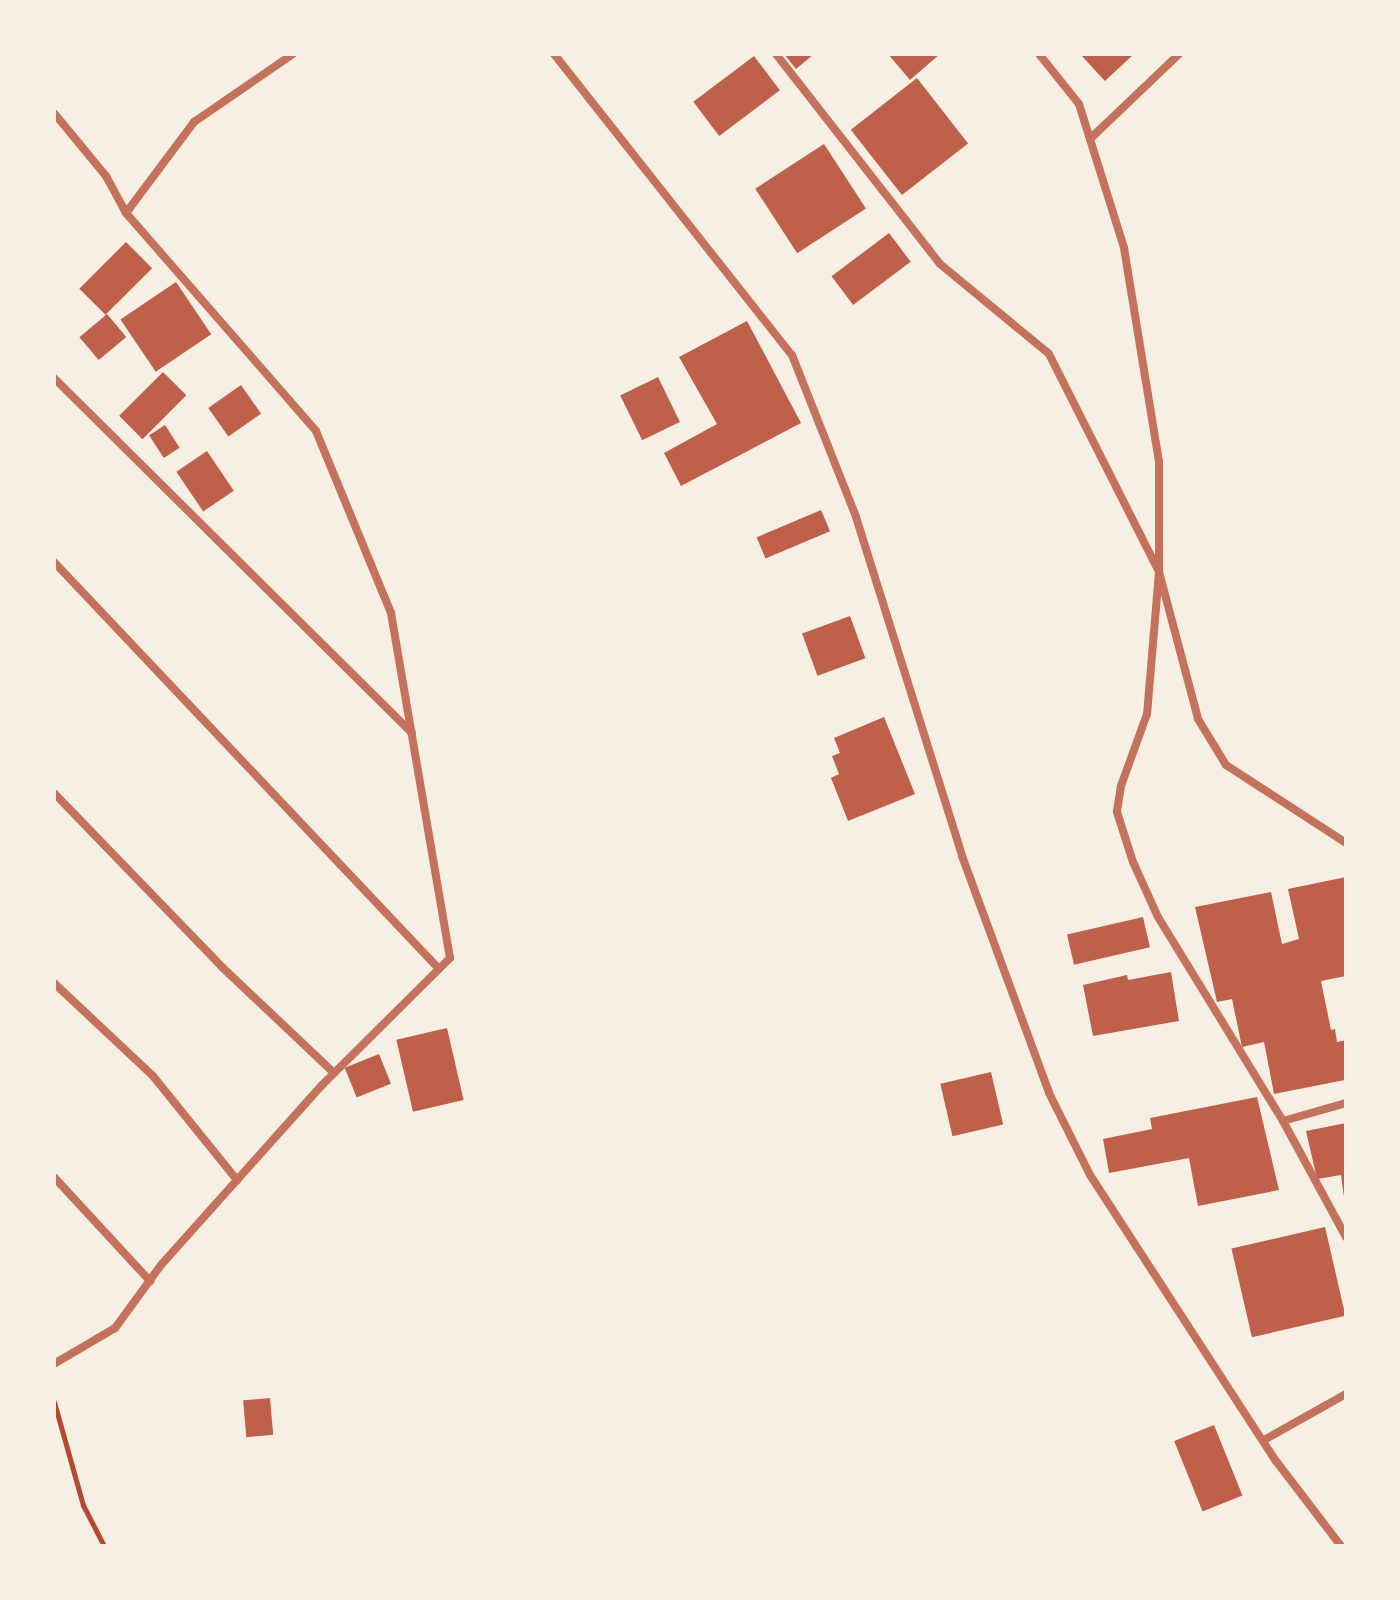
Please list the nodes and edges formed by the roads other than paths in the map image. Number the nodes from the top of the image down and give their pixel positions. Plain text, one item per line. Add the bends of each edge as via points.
1 (293, 54) edge
2 (554, 54) edge
3 (776, 54) edge
4 (1039, 54) edge
5 (1179, 54) edge
6 (54, 113) edge
7 (1090, 139) junction
8 (126, 213) junction
9 (54, 378) edge
10 (54, 562) edge
11 (1159, 572) junction
12 (412, 734) junction
13 (54, 793) edge
14 (1346, 843) edge
15 (439, 969) junction
16 (54, 983) edge
17 (334, 1073) junction
18 (1346, 1103) edge
19 (1283, 1121) junction
20 (54, 1177) edge
21 (237, 1180) junction
22 (1346, 1237) edge
23 (150, 1281) junction
24 (54, 1364) edge
25 (1346, 1394) edge
26 (1264, 1440) junction
27 (1341, 1546) edge

1 - 8 street via 194,122
2 - 26 street via 792,355 856,517 962,856 1049,1093 1090,1175
3 - 11 street via 940,264 1049,354
4 - 7 street via 1079,104
5 - 7 street
6 - 8 street via 106,176
7 - 11 street via 1124,248 1159,462
8 - 12 street via 316,431 391,613
9 - 12 street
10 - 15 street
11 - 14 street via 1198,719 1226,765
11 - 19 street via 1147,714 1117,812 1158,917
12 - 15 street via 450,958
13 - 17 street via 222,967
15 - 17 street
16 - 21 street via 153,1076
17 - 21 street
18 - 19 street
19 - 22 street
20 - 23 street
21 - 23 street
23 - 24 street via 115,1328
25 - 26 street
26 - 27 street

